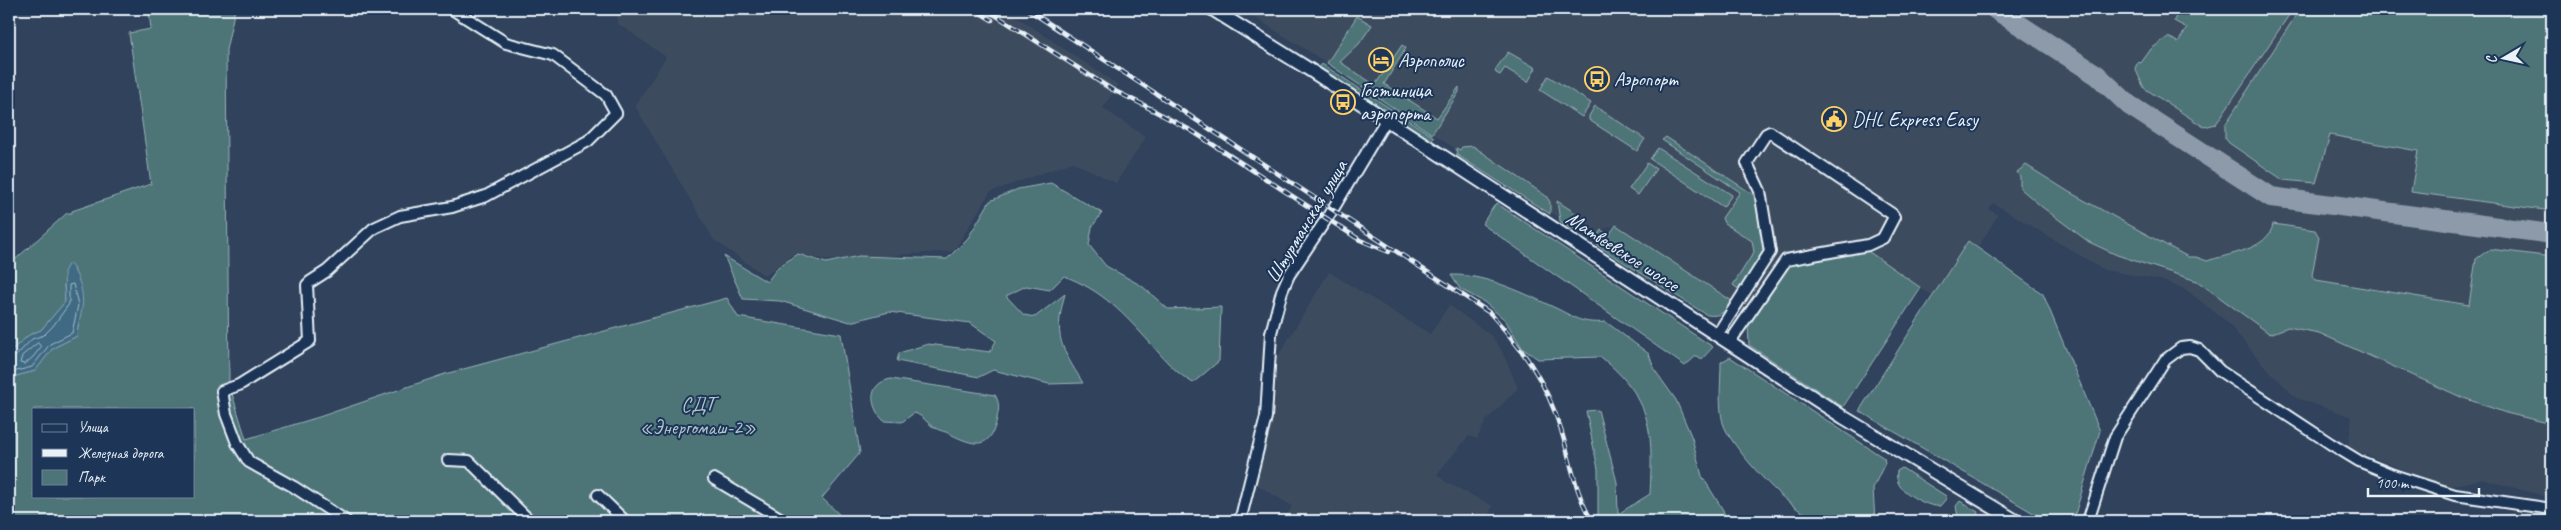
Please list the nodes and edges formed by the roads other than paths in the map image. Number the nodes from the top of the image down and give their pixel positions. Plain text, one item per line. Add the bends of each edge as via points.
1 (452, 9) edge
2 (1212, 9) edge
3 (1386, 120) junction
4 (1717, 335) junction
5 (1729, 343) junction
6 (448, 460) dead end
7 (714, 479) dead end
8 (598, 495) dead end
9 (2552, 509) edge
10 (346, 521) edge
11 (530, 521) edge
12 (624, 521) edge
13 (785, 521) edge
14 (1240, 521) edge
15 (2016, 521) edge
16 (2088, 521) edge

1 - 10 street via 506,43 552,55 606,95 616,113 588,142 486,196 452,207 400,216 370,231 332,268 307,285 310,341 239,385 222,391 226,414 248,462
2 - 3 main road, Матвеевское шоссе
3 - 4 main road, Матвеевское шоссе
3 - 14 street, Штурманская улица via 1284,285 1271,333 1266,416
4 - 5 main road, Матвеевское шоссе
4 - 5 street via 1770,252 1760,191 1747,163 1770,132 1894,218 1883,238 1868,245 1786,260
5 - 15 main road, Матвеевское шоссе via 1897,452
6 - 11 street via 469,461
7 - 13 street
8 - 12 street
9 - 16 street via 2455,495 2359,461 2252,392 2220,370 2199,350 2190,347 2172,353 2165,360 2122,423

